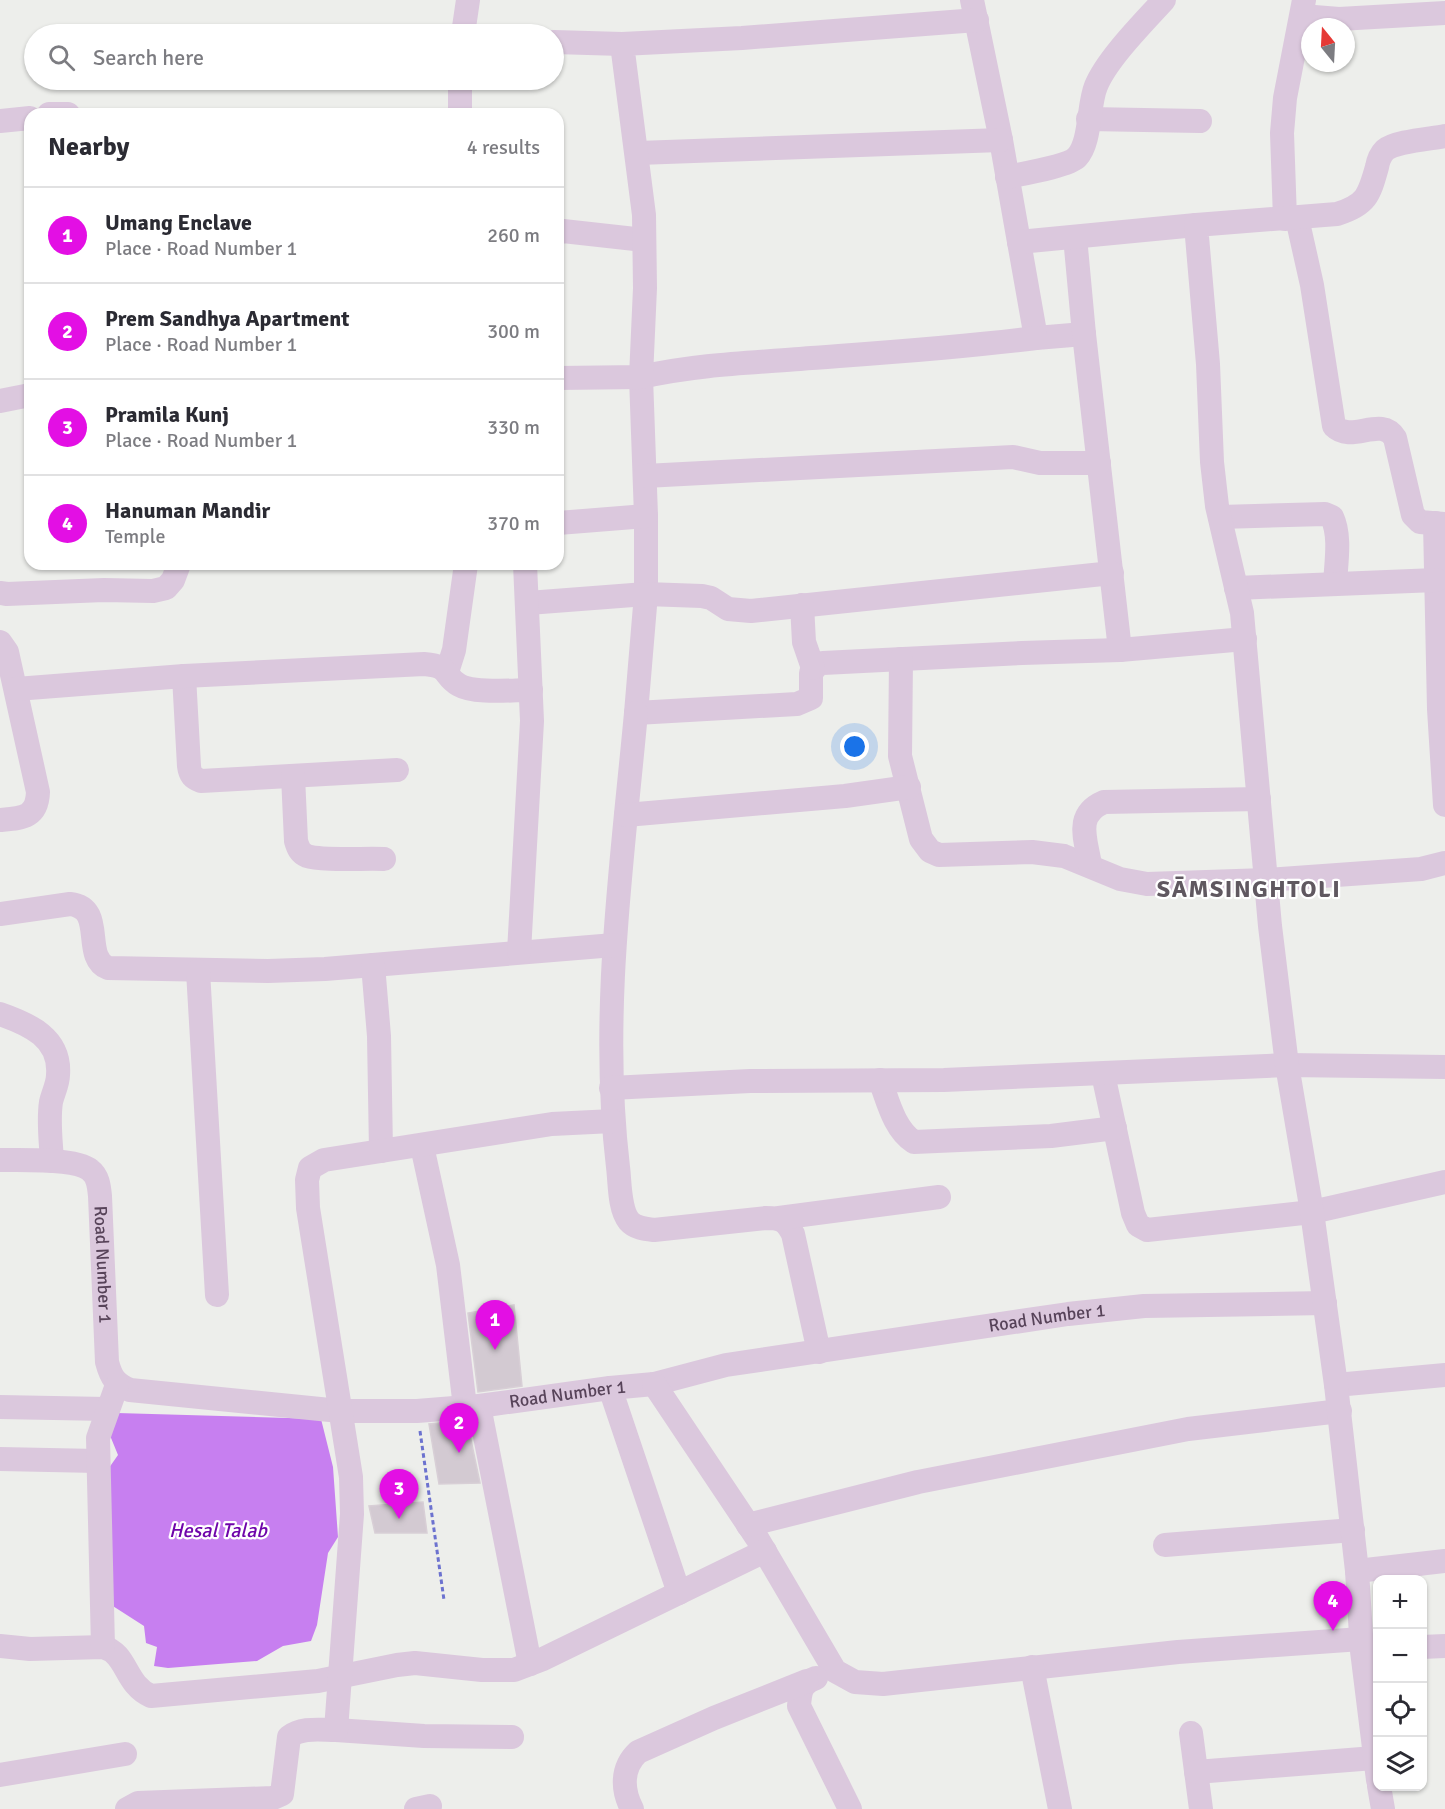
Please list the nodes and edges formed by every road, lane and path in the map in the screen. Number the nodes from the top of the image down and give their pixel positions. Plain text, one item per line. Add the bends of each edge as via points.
1 (468, 0) edge
2 (1164, 0) edge
3 (1303, 8) edge
4 (974, 10) edge
5 (1445, 13) edge
6 (469, 24) edge
7 (564, 42) edge
8 (622, 44) junction
9 (460, 90) edge
10 (460, 108) edge
11 (24, 119) edge
12 (1088, 119) junction
13 (0, 121) edge
14 (1200, 121) dead end
15 (1445, 136) edge
16 (1001, 140) junction
17 (638, 153) junction
18 (1007, 177) junction
19 (1291, 219) junction
20 (1196, 225) junction
21 (564, 231) edge
22 (1075, 237) junction
23 (644, 240) junction
24 (1019, 242) junction
25 (1084, 334) junction
26 (1036, 338) junction
27 (641, 377) junction
28 (564, 378) edge
29 (24, 396) edge
30 (0, 401) edge
31 (1099, 463) junction
32 (645, 476) junction
33 (646, 516) junction
34 (1220, 516) junction
35 (564, 523) edge
36 (1440, 524) edge
37 (176, 570) edge
38 (465, 570) edge
39 (525, 570) edge
40 (1112, 573) junction
41 (1436, 580) junction
42 (1335, 584) junction
43 (1236, 588) junction
44 (0, 593) edge
45 (646, 594) junction
46 (528, 603) junction
47 (802, 605) junction
48 (1245, 639) junction
49 (0, 642) edge
50 (1120, 650) junction
51 (901, 658) junction
52 (813, 668) junction
53 (447, 672) junction
54 (184, 676) junction
55 (9, 680) edge
56 (531, 690) junction
57 (636, 713) junction
58 (397, 770) dead end
59 (293, 776) junction
60 (909, 786) junction
61 (1259, 799) junction
62 (1445, 805) edge
63 (627, 815) junction
64 (0, 820) edge
65 (384, 859) dead end
66 (1445, 863) edge
67 (1090, 865) junction
68 (1266, 880) junction
69 (0, 914) edge
70 (614, 945) junction
71 (519, 952) junction
72 (373, 965) junction
73 (198, 971) junction
74 (0, 1014) edge
75 (1287, 1065) junction
76 (1445, 1067) edge
77 (1103, 1074) junction
78 (880, 1080) junction
79 (611, 1088) junction
80 (613, 1121) junction
81 (1115, 1128) junction
82 (422, 1146) junction
83 (381, 1151) junction
84 (0, 1160) edge
85 (52, 1161) junction
86 (1445, 1182) edge
87 (939, 1197) dead end
88 (1312, 1212) junction
89 (779, 1218) junction
90 (218, 1295) dead end
91 (1325, 1303) junction
92 (819, 1352) junction
93 (1445, 1375) edge
94 (654, 1384) junction
95 (117, 1385) junction
96 (1336, 1385) junction
97 (610, 1388) junction
98 (0, 1407) edge
99 (472, 1407) junction
100 (107, 1409) junction
101 (417, 1411) junction
102 (1340, 1411) junction
103 (340, 1412) junction
104 (0, 1459) edge
105 (98, 1461) junction
106 (748, 1525) junction
107 (1353, 1530) junction
108 (1164, 1545) dead end
109 (765, 1551) junction
110 (1445, 1561) edge
111 (1357, 1571) junction
112 (679, 1593) junction
113 (444, 1600) dead end
114 (0, 1646) edge
115 (1445, 1646) edge
116 (103, 1647) junction
117 (1367, 1647) edge
118 (1427, 1647) edge
119 (530, 1664) junction
120 (1032, 1667) junction
121 (835, 1671) junction
122 (338, 1677) junction
123 (807, 1681) junction
124 (336, 1730) junction
125 (1191, 1733) dead end
126 (512, 1737) dead end
127 (1374, 1737) edge
128 (125, 1754) dead end
129 (1373, 1769) edge
130 (1196, 1772) junction
131 (0, 1775) edge
132 (1380, 1791) edge
133 (178, 1805) edge
134 (127, 1809) edge
135 (633, 1809) edge
136 (850, 1809) edge
137 (1060, 1809) edge
138 (1201, 1809) edge
139 (1383, 1809) edge

1 - 6 street
2 - 12 street via 1096,86
3 - 5 street via 1339,19
3 - 19 street via 1282,133
4 - 8 street via 742,38
4 - 16 street
7 - 8 street
8 - 17 street
9 - 10 street
11 - 13 street
12 - 14 street
12 - 18 street via 1084,145 1077,158
15 - 19 street via 1384,151 1371,189 1354,209
16 - 17 street
16 - 18 street
17 - 23 street
18 - 24 street
19 - 20 street
19 - 36 street via 1312,285 1334,426 1348,434 1378,428 1391,432 1413,515 1420,522
20 - 22 street
20 - 34 street via 1212,462
21 - 23 street
22 - 24 street
22 - 25 street
23 - 27 street
24 - 26 street
25 - 26 street
25 - 31 street
26 - 27 street via 708,365
27 - 28 street
27 - 32 street
29 - 30 street
31 - 32 street via 1040,463 1013,457
31 - 40 street
32 - 33 street
33 - 35 street
33 - 45 street
34 - 42 street via 1332,517 1336,535
34 - 43 street
36 - 41 street
37 - 44 street via 166,588 153,591
38 - 53 street
39 - 46 street
40 - 47 street
40 - 50 street
41 - 42 street
41 - 62 street
42 - 43 street
43 - 48 street
45 - 46 street
45 - 47 street via 702,596 738,611
45 - 57 street
46 - 56 street
47 - 52 street via 804,642
48 - 50 street
48 - 61 street
49 - 55 street via 7,652
50 - 51 street
51 - 52 street via 822,663
51 - 60 street via 900,748
52 - 57 street via 811,698 797,704
53 - 54 street via 437,665 412,664
53 - 56 street via 469,689
54 - 55 street
54 - 59 street via 189,766 194,778 201,781
55 - 64 street via 38,792 37,806 30,814
56 - 71 street
57 - 63 street
58 - 59 street
59 - 65 street via 299,850 306,856
60 - 63 street via 845,796
60 - 67 street via 921,839 939,855 1032,852 1064,856
61 - 67 street via 1104,802 1086,814
61 - 68 street
63 - 70 street
66 - 68 street via 1421,869
67 - 68 street via 1120,879 1147,884
68 - 75 street
69 - 73 street via 80,905 90,918 101,966
70 - 71 street
70 - 79 street
71 - 72 street
72 - 73 street
72 - 83 street
73 - 90 street
74 - 85 street via 29,1025 47,1039 56,1054 58,1075 50,1127
75 - 76 street
75 - 77 street
75 - 88 street
77 - 78 street
77 - 81 street
78 - 79 street
78 - 81 street via 897,1124 914,1142 1051,1136
79 - 80 street
80 - 82 street via 552,1124
80 - 89 street via 623,1207 629,1221 639,1228 654,1230
81 - 88 street via 1133,1214 1138,1225 1147,1230
82 - 83 street
82 - 99 street
83 - 103 street via 324,1160 310,1168 307,1180
84 - 85 street, Road Number 1
85 - 95 street, Road Number 1 via 83,1165 98,1180 107,1362
86 - 88 street
87 - 89 street
88 - 91 street
89 - 92 street via 793,1234
91 - 92 street, Road Number 1 via 1144,1306
91 - 96 street
92 - 94 street, Road Number 1 via 726,1365
93 - 96 street
94 - 97 street, Road Number 1
94 - 106 street
95 - 100 street
95 - 103 street, Road Number 1 via 130,1390
96 - 102 street
97 - 99 street, Road Number 1
97 - 112 street
98 - 100 street
99 - 101 street, Road Number 1
99 - 119 street
100 - 105 street via 98,1438
101 - 103 street, Road Number 1
101 - 113 path
102 - 106 street via 1188,1429 918,1482
102 - 107 street
103 - 122 street via 351,1477 352,1514
104 - 105 street
105 - 116 street
106 - 109 street
107 - 108 street
107 - 111 street
109 - 112 street
109 - 121 street
110 - 111 street
111 - 117 street
112 - 119 street
114 - 116 street
115 - 118 street
116 - 122 street via 112,1650 133,1682 152,1696
117 - 120 street via 1178,1652
117 - 127 street
119 - 122 street via 502,1670 415,1663
120 - 121 street via 883,1684 855,1682
120 - 137 street
121 - 123 street
122 - 124 street
123 - 135 street via 638,1752 625,1772 625,1791
123 - 136 street via 800,1691 799,1706
124 - 126 street
124 - 133 street via 304,1730 289,1737 282,1794 273,1798
125 - 130 street
128 - 131 street
129 - 130 street
130 - 138 street
132 - 139 street
133 - 134 street via 138,1803

